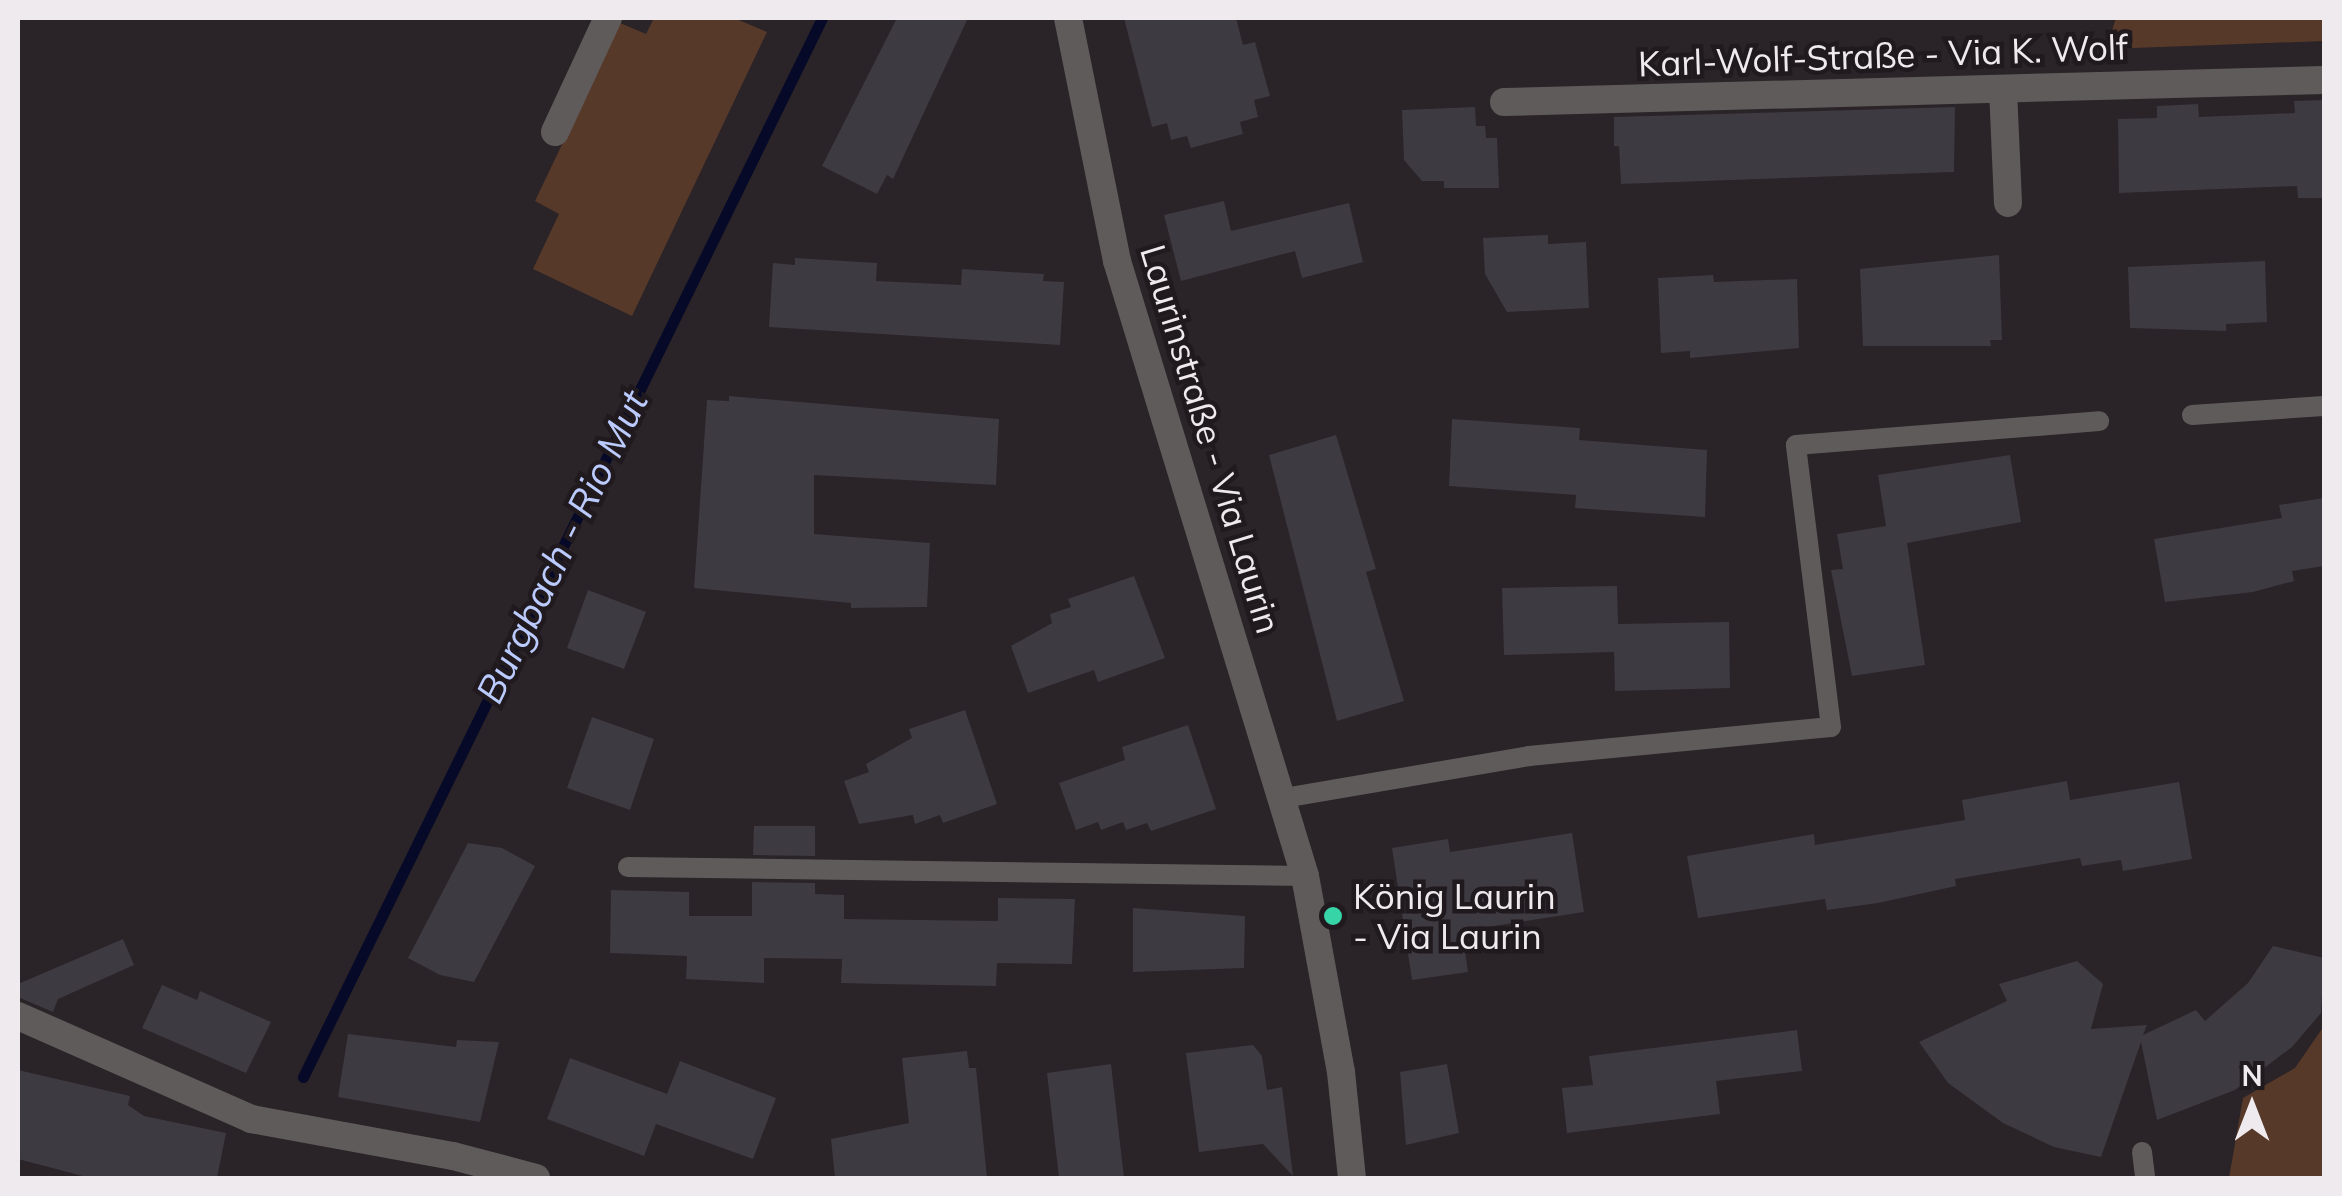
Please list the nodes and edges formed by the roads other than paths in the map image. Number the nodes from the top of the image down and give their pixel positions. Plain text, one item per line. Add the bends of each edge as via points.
1 (608, 18) edge
2 (1068, 18) edge
3 (2324, 80) edge
4 (2004, 89) junction
5 (1504, 102) dead end
6 (555, 132) dead end
7 (2008, 204) dead end
8 (2324, 406) edge
9 (2192, 415) dead end
10 (2100, 421) dead end
11 (1284, 798) junction
12 (628, 867) dead end
13 (1306, 876) junction
14 (18, 1016) edge
15 (2142, 1152) dead end
16 (536, 1178) edge
17 (1352, 1178) edge
18 (2145, 1178) edge

1 - 6 street
2 - 11 street, Laurinstraße - Via Laurin via 1117,262
3 - 4 street, Karl-Wolf-Straße - Via K. Wolf
4 - 5 street, Karl-Wolf-Straße - Via K. Wolf
4 - 7 street
8 - 9 lane
10 - 11 lane via 1796,445 1830,727 1530,756
11 - 13 street, Laurinstraße - Via Laurin
12 - 13 lane
13 - 17 street, Laurinstraße - Via Laurin via 1341,1072
14 - 16 street via 251,1119
15 - 18 lane

